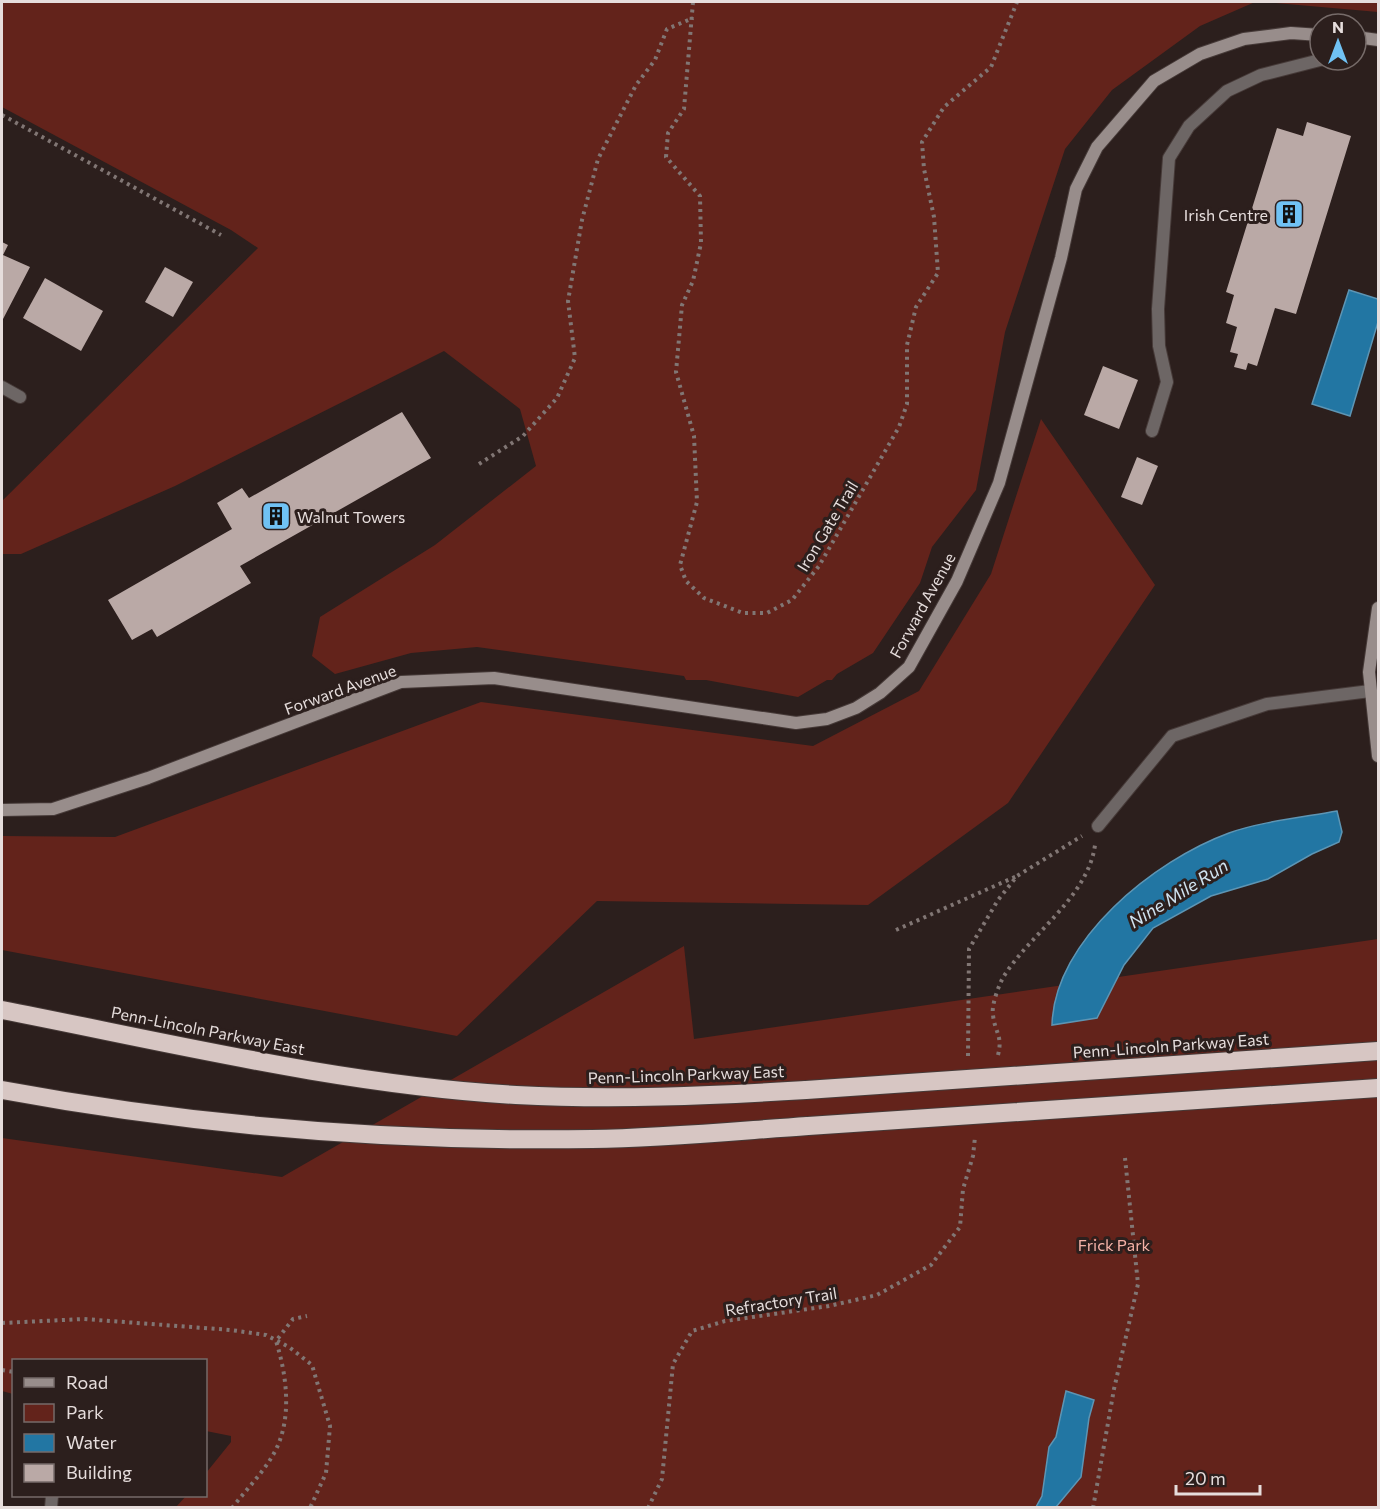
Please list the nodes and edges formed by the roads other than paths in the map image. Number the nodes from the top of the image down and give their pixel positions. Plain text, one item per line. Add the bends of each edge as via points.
1 (1308, 34) edge
2 (1308, 63) edge
3 (2, 387) edge
4 (20, 397) dead end
5 (1152, 431) dead end
6 (1378, 608) edge
7 (1370, 691) junction
8 (1378, 756) edge
9 (2, 810) edge
10 (1098, 826) road end
11 (2, 1010) edge
12 (1378, 1051) edge
13 (1378, 1088) edge
14 (2, 1090) edge

1 - 9 main road, Forward Avenue via 1244,39 1200,54 1154,81 1097,147 1076,189 999,483 966,559 909,667 856,708 827,719 796,723 494,678 401,682 53,810
2 - 5 street via 1261,75 1227,91 1189,126 1169,158 1158,309 1159,346 1167,382
3 - 4 street
6 - 7 main road
7 - 8 main road
7 - 10 street via 1267,704 1172,736
11 - 12 highway, Penn-Lincoln Parkway East, bridge via 288,1066 514,1095 665,1097 806,1090
13 - 14 highway, bridge via 593,1139 389,1136 202,1120

